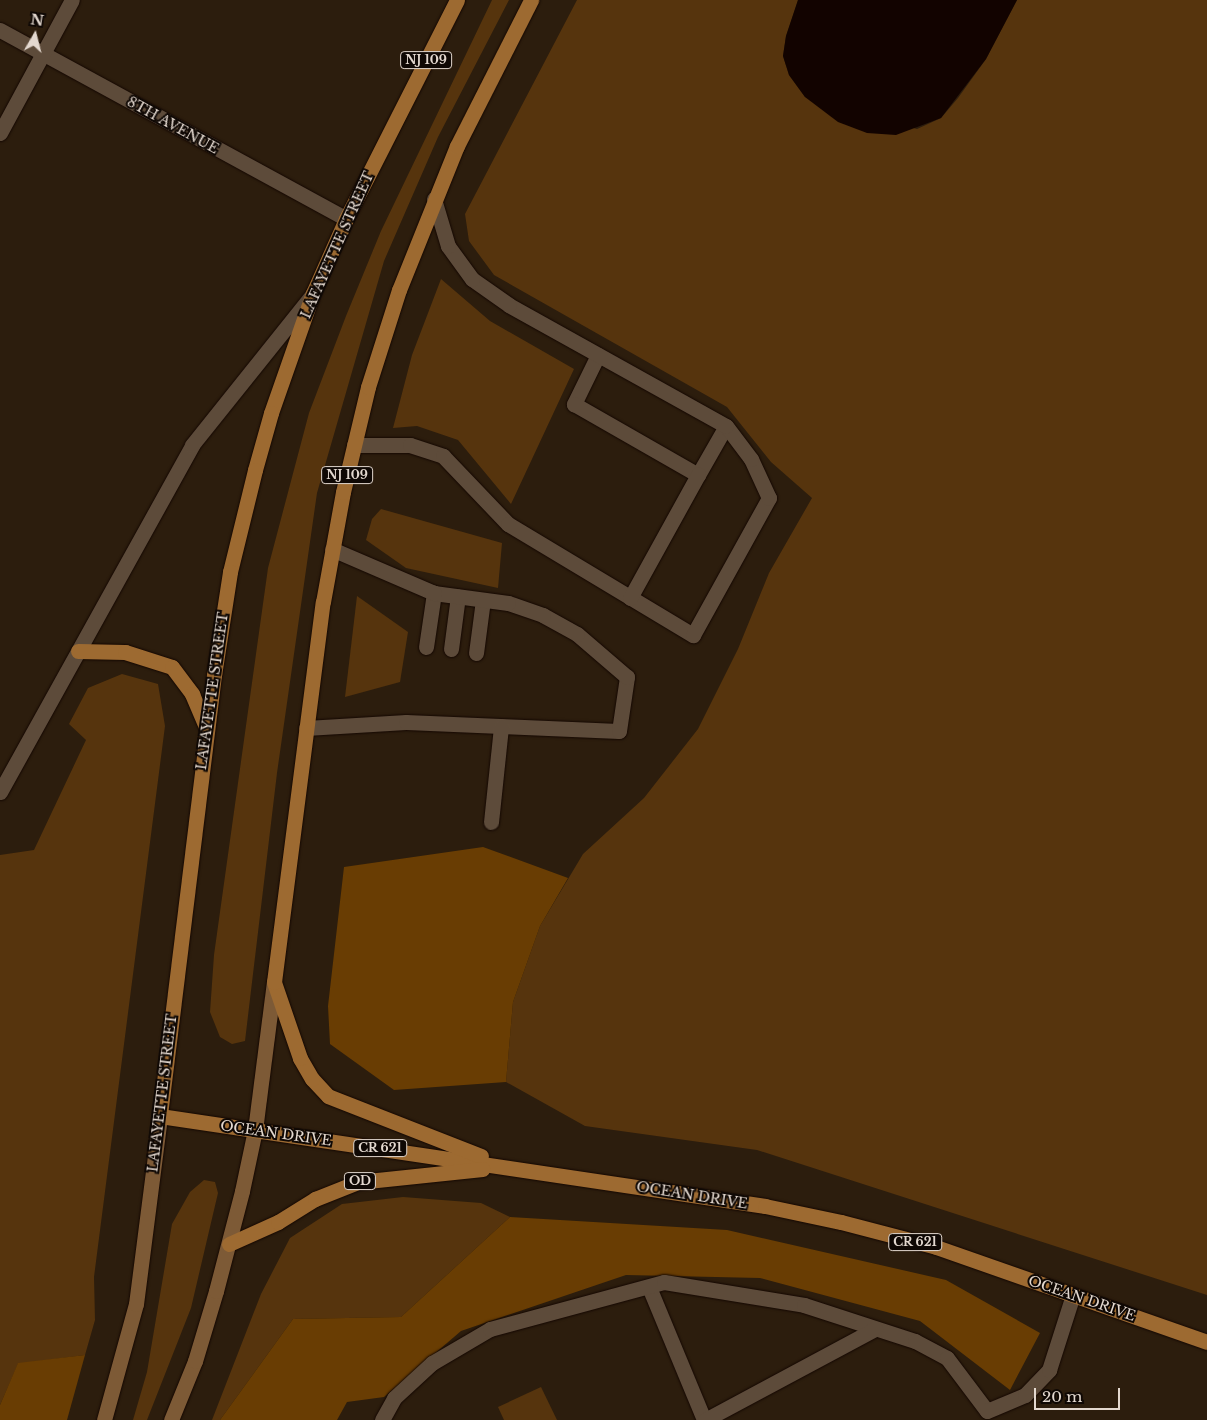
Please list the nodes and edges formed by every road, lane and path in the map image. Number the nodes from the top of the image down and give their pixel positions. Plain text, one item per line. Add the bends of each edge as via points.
1 (72, 0) edge
2 (457, 0) edge
3 (531, 0) edge
4 (0, 30) edge
5 (44, 55) junction
6 (0, 133) edge
7 (434, 199) junction
8 (346, 220) junction
9 (313, 294) junction
10 (598, 356) junction
11 (726, 426) junction
12 (354, 445) junction
13 (698, 475) junction
14 (332, 549) junction
15 (434, 593) junction
16 (458, 596) junction
17 (630, 598) junction
18 (483, 600) junction
19 (426, 647) dead end
20 (451, 649) dead end
21 (78, 651) junction
22 (476, 653) dead end
23 (501, 727) junction
24 (206, 728) junction
25 (306, 728) junction
26 (0, 792) edge
27 (490, 822) dead end
28 (274, 982) junction
29 (160, 1116) junction
30 (255, 1130) junction
31 (506, 1166) junction
32 (229, 1244) junction
33 (649, 1287) junction
34 (1073, 1295) junction
35 (875, 1329) junction
36 (1207, 1342) edge
37 (990, 1416) edge
38 (104, 1420) edge
39 (171, 1420) edge
40 (382, 1420) edge
41 (704, 1420) edge

1 - 5 street
2 - 8 main road, LAFAYETTE STREET / NJ 109
3 - 7 main road, NJ 109 via 482,94
4 - 5 street, 8TH AVENUE
5 - 6 street
5 - 8 street, 8TH AVENUE
7 - 10 street via 448,246 472,279
7 - 12 main road, NJ 109 via 383,335
8 - 9 main road, LAFAYETTE STREET / NJ 109
9 - 21 street via 192,446
9 - 24 main road, LAFAYETTE STREET / NJ 109 via 270,413 242,520 221,622
10 - 11 street
10 - 13 street via 574,404
11 - 13 street
11 - 17 street via 751,459 769,498 693,635
12 - 14 main road, NJ 109
12 - 17 street via 410,445 443,456 508,524
13 - 17 street
14 - 15 street
14 - 25 main road, NJ 109
15 - 16 street
15 - 19 street
16 - 18 street
16 - 20 street
18 - 22 street
18 - 23 street via 508,603 543,615 577,634 627,677 619,731
21 - 24 main road via 125,652 172,668 192,694
21 - 26 street
23 - 25 street via 417,716
23 - 27 street
24 - 29 main road, LAFAYETTE STREET / NJ 109
25 - 28 main road, NJ 109
28 - 30 main road, NJ 109
28 - 31 main road via 300,1058 312,1079 328,1096
29 - 30 main road, OCEAN DRIVE / CR 621
29 - 38 main road, LAFAYETTE STREET / NJ 109 via 136,1304
30 - 31 main road, OCEAN DRIVE / CR 621
30 - 32 main road, NJ 109
31 - 32 main road, OD via 358,1182 315,1199 278,1222
31 - 34 main road, OCEAN DRIVE / CR 621 via 764,1206 842,1222 936,1247
32 - 39 main road, NJ 109 via 194,1361
33 - 35 street via 664,1282 804,1305
33 - 40 street via 490,1329 432,1364 394,1398
33 - 41 street
34 - 36 main road, OCEAN DRIVE / CR 621
34 - 37 street via 1049,1370 1024,1395
35 - 37 street via 915,1341 947,1358
35 - 41 street

